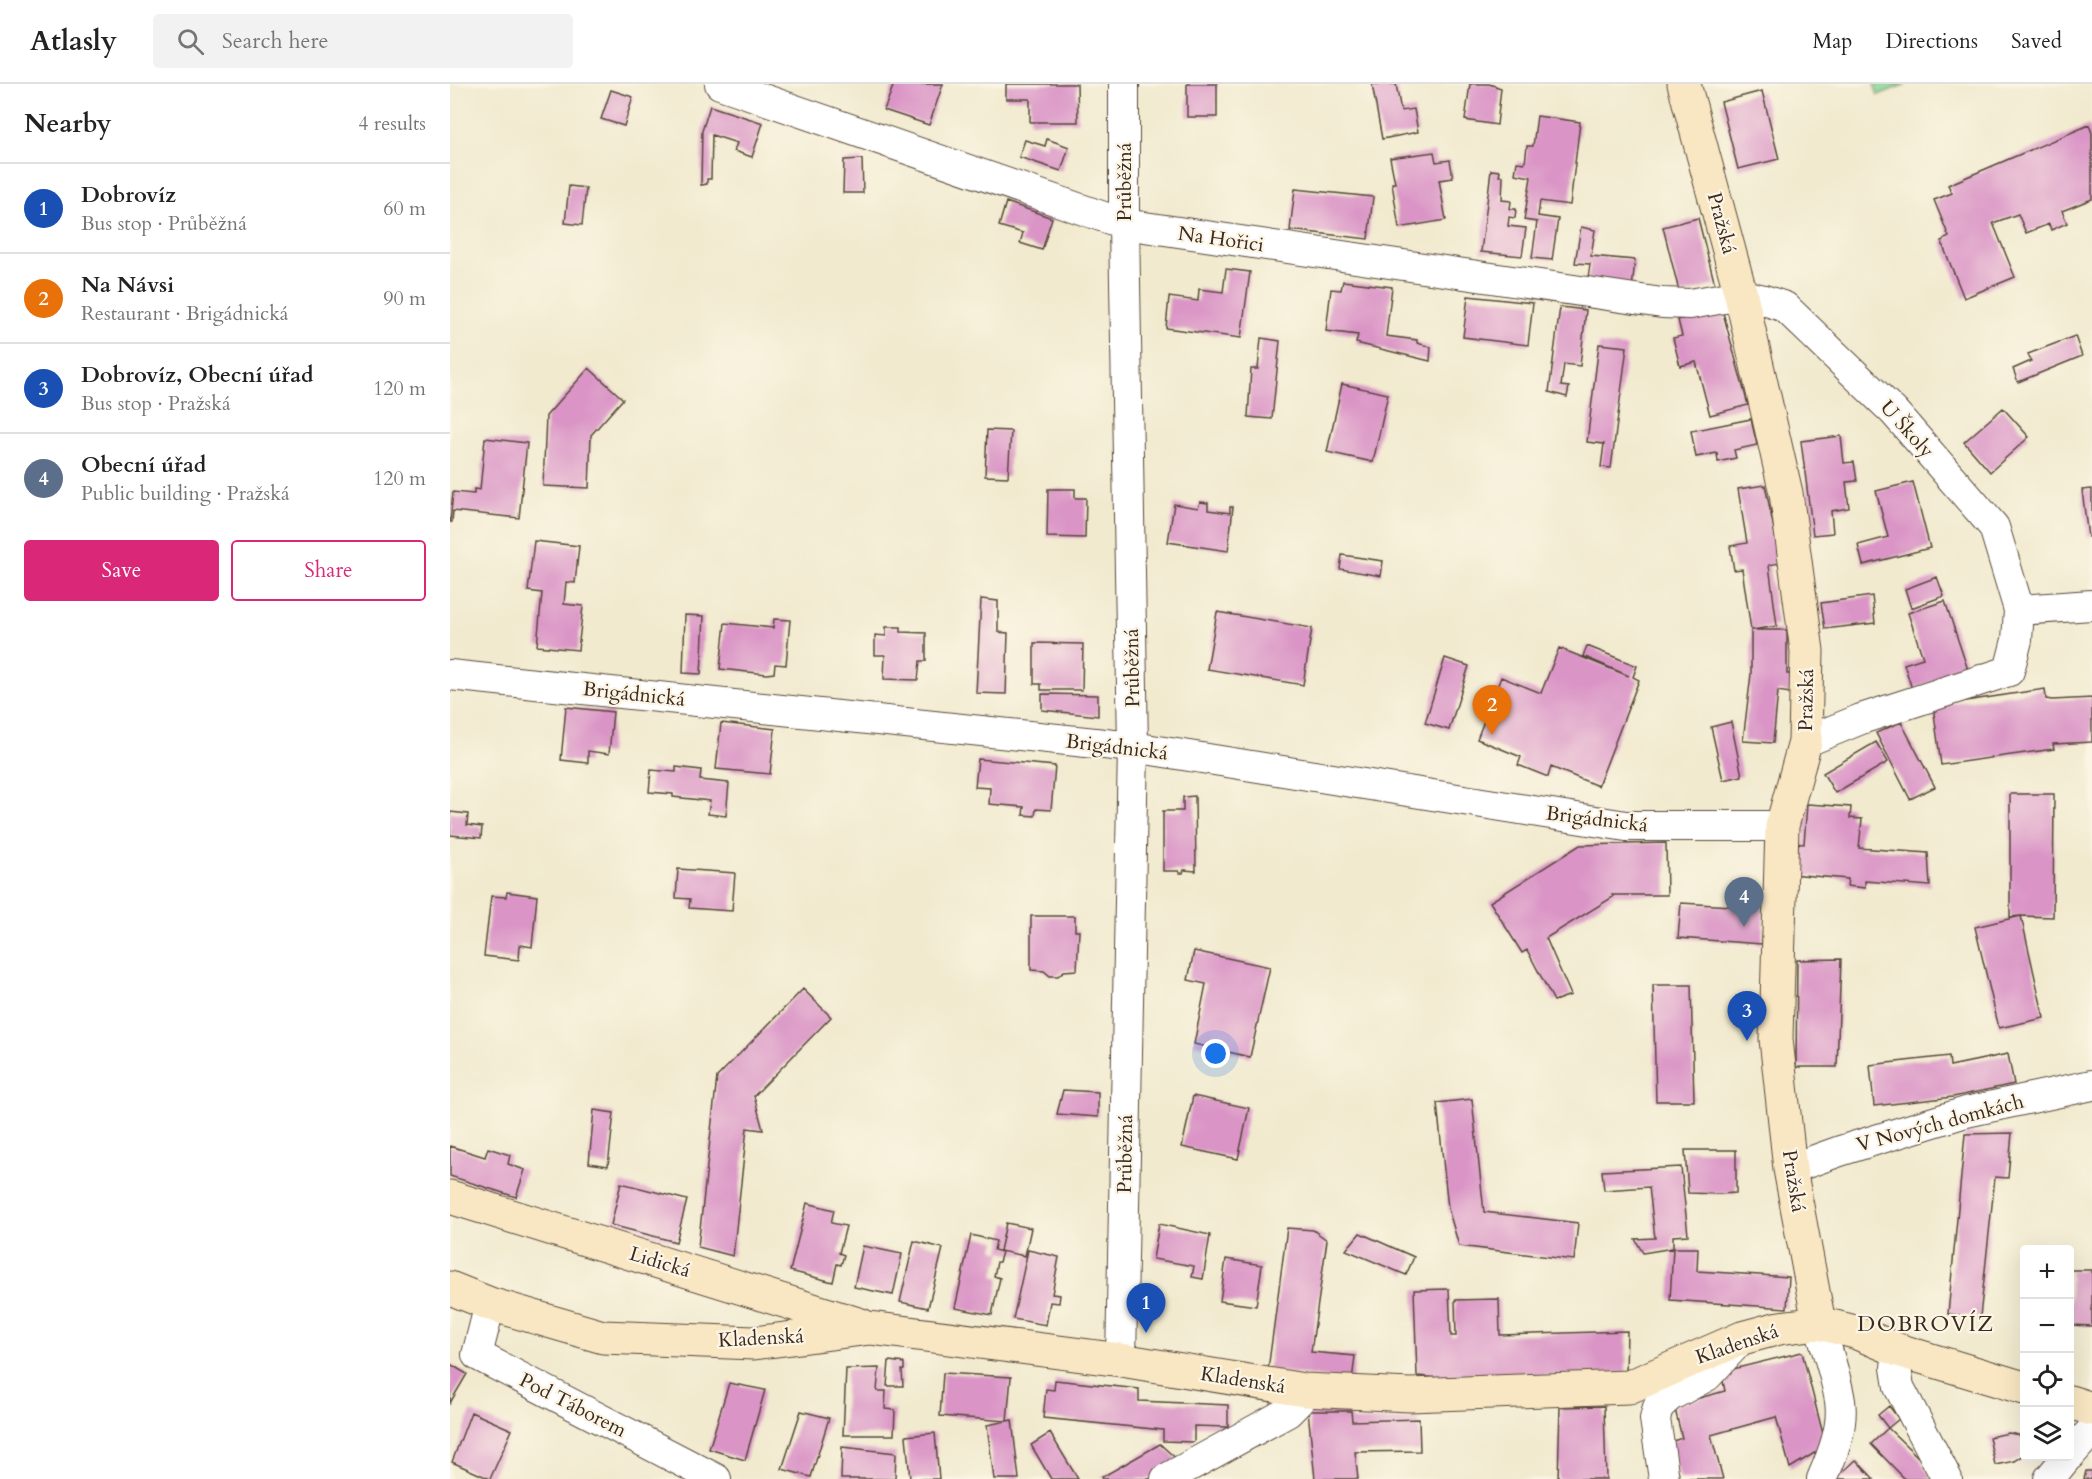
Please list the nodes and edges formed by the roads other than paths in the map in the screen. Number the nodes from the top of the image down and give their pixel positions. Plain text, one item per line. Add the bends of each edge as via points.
1 (720, 84) edge
2 (1124, 84) edge
3 (1684, 84) edge
4 (1124, 224) junction
5 (1741, 295) junction
6 (2092, 605) edge
7 (2019, 610) junction
8 (450, 675) edge
9 (1805, 742) junction
10 (1133, 747) junction
11 (1782, 826) junction
12 (2092, 1085) edge
13 (1790, 1169) junction
14 (450, 1197) edge
15 (450, 1288) edge
16 (490, 1304) junction
17 (1819, 1323) junction
18 (870, 1328) junction
19 (1742, 1338) junction
20 (1898, 1350) junction
21 (1121, 1360) junction
22 (2020, 1387) edge
23 (1304, 1390) junction
24 (2074, 1403) edge
25 (2092, 1409) edge
26 (2092, 1430) edge
27 (2074, 1450) edge
28 (2065, 1461) edge
29 (716, 1479) edge
30 (1166, 1479) edge
31 (1664, 1479) edge
32 (1822, 1479) edge
33 (1947, 1479) edge
34 (2049, 1479) edge

1 - 4 street, Na Hořici
2 - 4 street, Průběžná
3 - 5 street, Pražská
4 - 5 street, Na Hořici via 1662,303 1690,304
4 - 10 street, Průběžná
5 - 7 street, U Školy via 1785,308 1894,412 1994,527
5 - 9 street, Pražská via 1787,504 1807,651
6 - 7 street
7 - 9 street, U Školy via 2009,670 1861,719
8 - 10 street, Brigádnická
9 - 11 street, Pražská
10 - 11 street, Brigádnická via 1626,826
10 - 21 street, Průběžná
11 - 13 street, Pražská via 1776,1039
12 - 13 street, V Nových domkách via 1966,1112
13 - 17 street, Pražská
14 - 18 street, Lidická
15 - 16 street, Kladenská
16 - 18 street, Kladenská via 603,1338 754,1343
16 - 29 street, Pod Táborem via 477,1355
17 - 19 street, Kladenská
17 - 20 street, Kladenská via 1855,1332
17 - 32 street via 1840,1403 1832,1457
18 - 21 street, Kladenská
19 - 23 street, Kladenská via 1629,1387 1410,1395
19 - 31 street via 1707,1376 1658,1407 1655,1419
20 - 22 street, Kladenská
20 - 33 street via 1899,1387
21 - 23 street, Kladenská
23 - 30 street via 1288,1412
24 - 25 street
26 - 27 street
28 - 34 street

